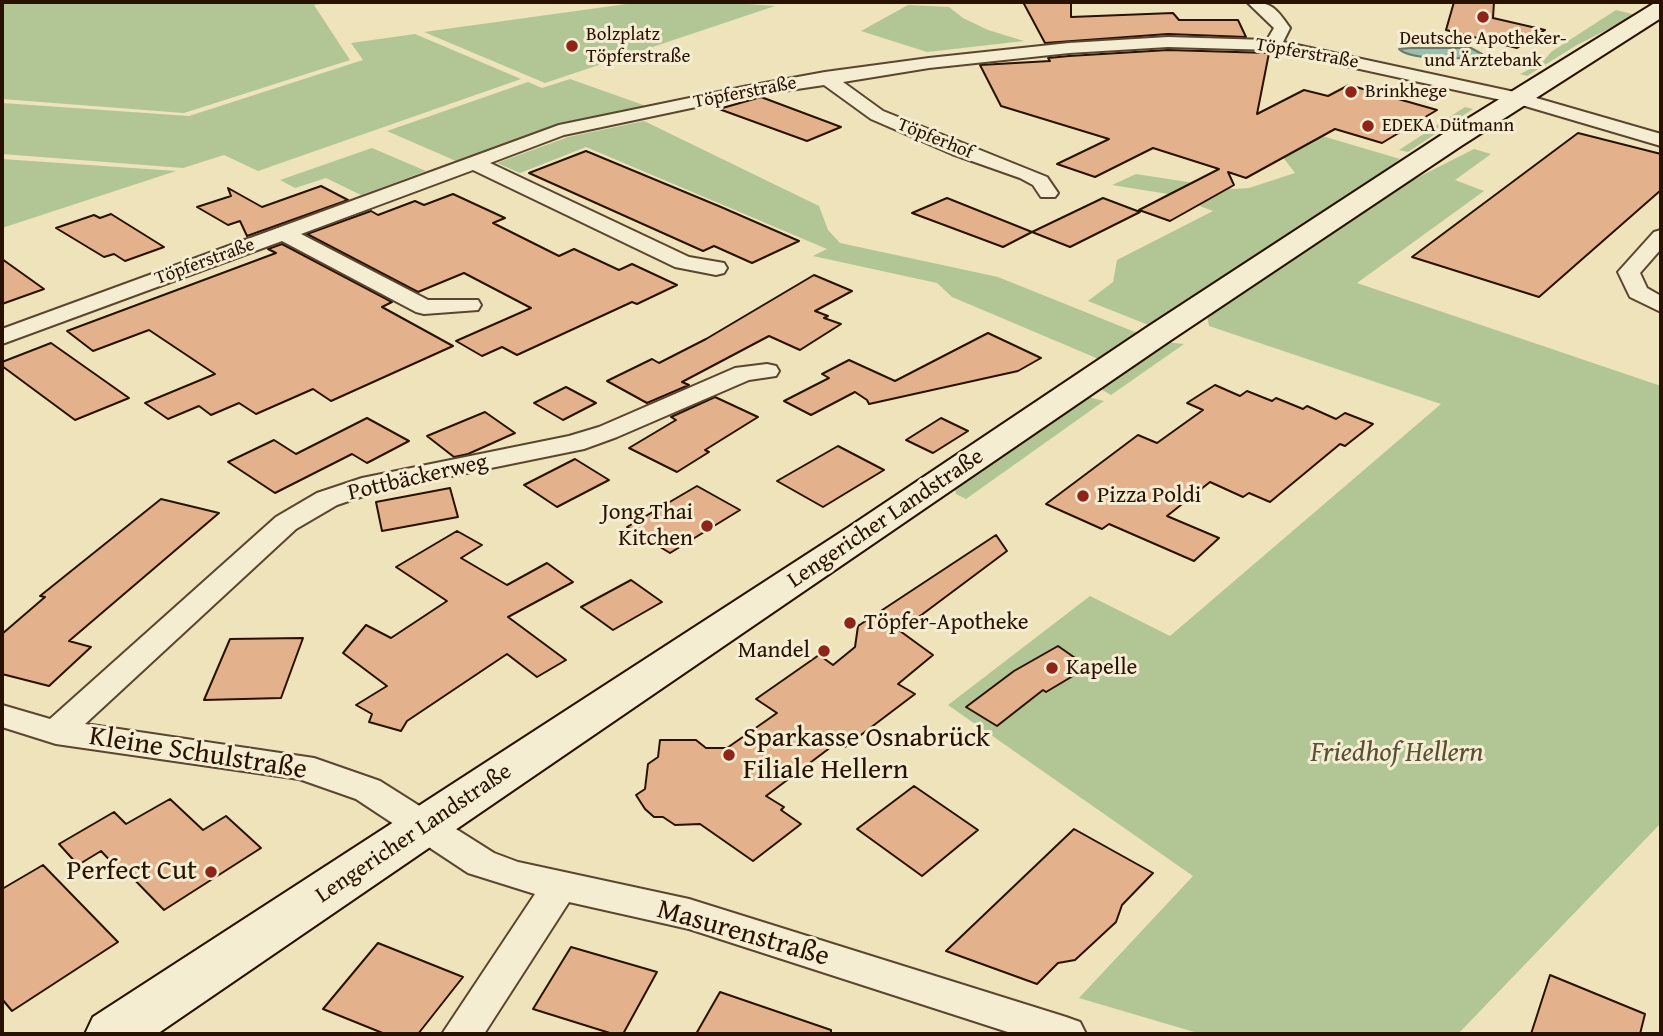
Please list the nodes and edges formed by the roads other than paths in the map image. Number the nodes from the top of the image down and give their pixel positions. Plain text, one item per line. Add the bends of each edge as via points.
1 (1255, 2) edge
2 (1661, 9) edge
3 (1273, 45) junction
4 (825, 78) junction
5 (1519, 98) junction
6 (1661, 140) edge
7 (472, 162) junction
8 (1048, 192) dead end
9 (285, 234) junction
10 (1661, 236) edge
11 (716, 268) dead end
12 (470, 305) dead end
13 (1661, 305) edge
14 (2, 337) edge
15 (767, 370) dead end
16 (2, 716) edge
17 (56, 732) junction
18 (425, 827) junction
19 (559, 887) junction
20 (114, 1034) edge
21 (462, 1034) edge
22 (1066, 1034) edge

1 - 3 street via 1282,27
2 - 5 main road, Lengericher Landstraße
3 - 4 street, Töpferstraße via 1168,42 1069,48
3 - 5 street, Töpferstraße
4 - 7 street, Töpferstraße via 570,129
4 - 8 street, Töpferhof via 877,115 1027,174
5 - 6 street, Töpferstraße
5 - 18 main road, Lengericher Landstraße via 1157,335
7 - 9 street, Töpferstraße
7 - 11 street via 683,262
9 - 12 street via 424,307
9 - 14 street, Töpferstraße
10 - 13 street via 1629,272 1637,292
15 - 17 street, Pottbäckerweg via 744,373 575,443 372,484 327,499 286,523
16 - 17 street, Kleine Schulstraße
17 - 18 street, Kleine Schulstraße via 302,767 368,790
18 - 19 street, Masurenstraße via 481,863
18 - 20 main road, Lengericher Landstraße
19 - 21 street
19 - 22 street, Masurenstraße via 689,914

